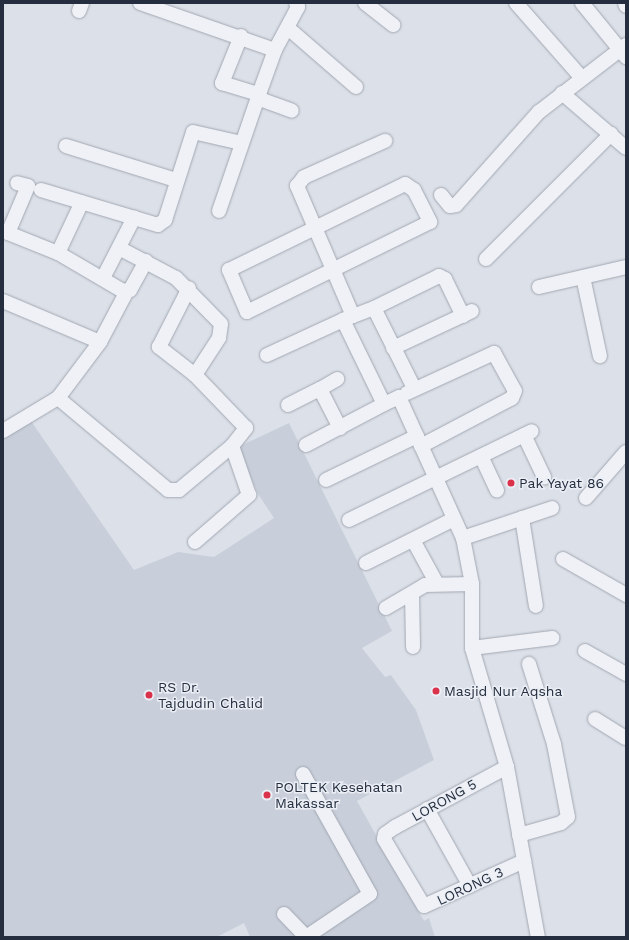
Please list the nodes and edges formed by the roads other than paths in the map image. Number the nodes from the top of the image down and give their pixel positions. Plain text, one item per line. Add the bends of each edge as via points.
1 (140, 3) edge
2 (296, 3) edge
3 (366, 3) edge
4 (516, 3) edge
5 (582, 3) edge
6 (393, 25) dead end
7 (288, 28) junction
8 (241, 36) junction
9 (275, 50) junction
10 (624, 50) edge
11 (581, 77) junction
12 (356, 87) dead end
13 (562, 93) junction
14 (258, 96) junction
15 (292, 111) dead end
16 (611, 134) junction
17 (385, 141) dead end
18 (241, 142) junction
19 (66, 146) dead end
20 (626, 148) edge
21 (176, 180) junction
22 (17, 183) dead end
23 (41, 190) dead end
24 (441, 195) dead end
25 (82, 202) junction
26 (219, 211) dead end
27 (134, 218) junction
28 (313, 230) junction
29 (6, 232) edge
30 (119, 248) junction
31 (58, 253) junction
32 (486, 259) dead end
33 (146, 262) junction
34 (626, 266) edge
35 (332, 272) junction
36 (583, 277) junction
37 (103, 278) junction
38 (539, 287) dead end
39 (189, 288) junction
40 (127, 291) junction
41 (3, 301) edge
42 (374, 308) junction
43 (348, 318) junction
44 (100, 342) junction
45 (393, 348) junction
46 (267, 355) dead end
47 (600, 356) dead end
48 (195, 375) junction
49 (337, 379) dead end
50 (414, 388) junction
51 (320, 389) junction
52 (399, 397) junction
53 (58, 398) junction
54 (384, 404) junction
55 (288, 405) dead end
56 (340, 428) junction
57 (3, 431) edge
58 (419, 441) junction
59 (306, 445) dead end
60 (232, 446) junction
61 (626, 452) edge
62 (481, 456) junction
63 (544, 477) dead end
64 (435, 478) junction
65 (326, 480) dead end
66 (497, 491) dead end
67 (586, 498) dead end
68 (552, 508) dead end
69 (522, 518) junction
70 (454, 519) junction
71 (348, 520) dead end
72 (463, 538) junction
73 (412, 540) junction
74 (195, 542) dead end
75 (563, 558) dead end
76 (366, 563) dead end
77 (436, 582) junction
78 (472, 584) junction
79 (412, 594) junction
80 (626, 595) edge
81 (536, 606) dead end
82 (386, 608) dead end
83 (552, 638) dead end
84 (413, 647) dead end
85 (472, 648) junction
86 (585, 650) dead end
87 (529, 664) dead end
88 (626, 674) edge
89 (595, 719) dead end
90 (626, 738) edge
91 (507, 767) junction
92 (303, 774) dead end
93 (427, 810) junction
94 (519, 835) junction
95 (384, 836) joint
96 (524, 861) junction
97 (470, 886) junction
98 (284, 914) dead end
99 (305, 936) edge
100 (538, 937) edge

1 - 8 street
2 - 7 street via 298,8
3 - 6 street
4 - 11 street
5 - 10 street
7 - 9 street
7 - 12 street
8 - 9 street
8 - 14 street via 222,83
9 - 14 street
10 - 11 street
11 - 13 street
13 - 16 street
13 - 24 street via 510,142 456,205 450,206
14 - 15 street
14 - 18 street
16 - 20 street
16 - 32 street
17 - 28 street via 300,181 297,190
18 - 21 street via 193,132
18 - 26 street
19 - 21 street
21 - 27 street via 161,224
22 - 29 street via 28,186
23 - 25 street
25 - 27 street
25 - 31 street
27 - 30 street
28 - 35 street
28 - 35 street via 229,270 247,312
28 - 35 street via 405,184 414,190 430,218 430,222
29 - 31 street
30 - 33 street
30 - 37 street
31 - 37 street
33 - 39 street
33 - 40 street
34 - 36 street
35 - 43 street
36 - 38 street
36 - 47 street
37 - 40 street
39 - 48 street via 221,324 219,338
39 - 48 street via 159,347
40 - 44 street
41 - 44 street
42 - 43 street
42 - 45 street
42 - 45 street via 439,276 445,278 468,314
43 - 46 street
43 - 54 street
44 - 53 street
45 - 50 street
48 - 60 street via 246,428
49 - 51 street
50 - 52 street
50 - 58 street via 494,353 514,391 512,398
51 - 55 street
51 - 56 street
52 - 54 street
52 - 58 street
53 - 57 street
53 - 60 street via 172,492
54 - 56 street
56 - 59 street
58 - 64 street
58 - 65 street
60 - 74 street via 249,495
61 - 67 street
62 - 63 street via 528,433
62 - 64 street
62 - 66 street
64 - 70 street
64 - 71 street
68 - 69 street
69 - 72 street
69 - 81 street
70 - 72 street
70 - 73 street
72 - 78 street
73 - 76 street
73 - 77 street
75 - 80 street
77 - 78 street
77 - 79 street
78 - 85 street
79 - 82 street
79 - 84 street
83 - 85 street
85 - 91 street
86 - 88 street
87 - 94 street via 554,744 568,817 562,823
89 - 90 street
91 - 93 street, LORONG 5
91 - 94 street
92 - 99 street via 370,894
93 - 95 street, LORONG 5
93 - 97 street
94 - 96 street
95 - 97 street, LORONG 3 via 424,906
96 - 97 street, LORONG 3
96 - 100 street
98 - 99 street

